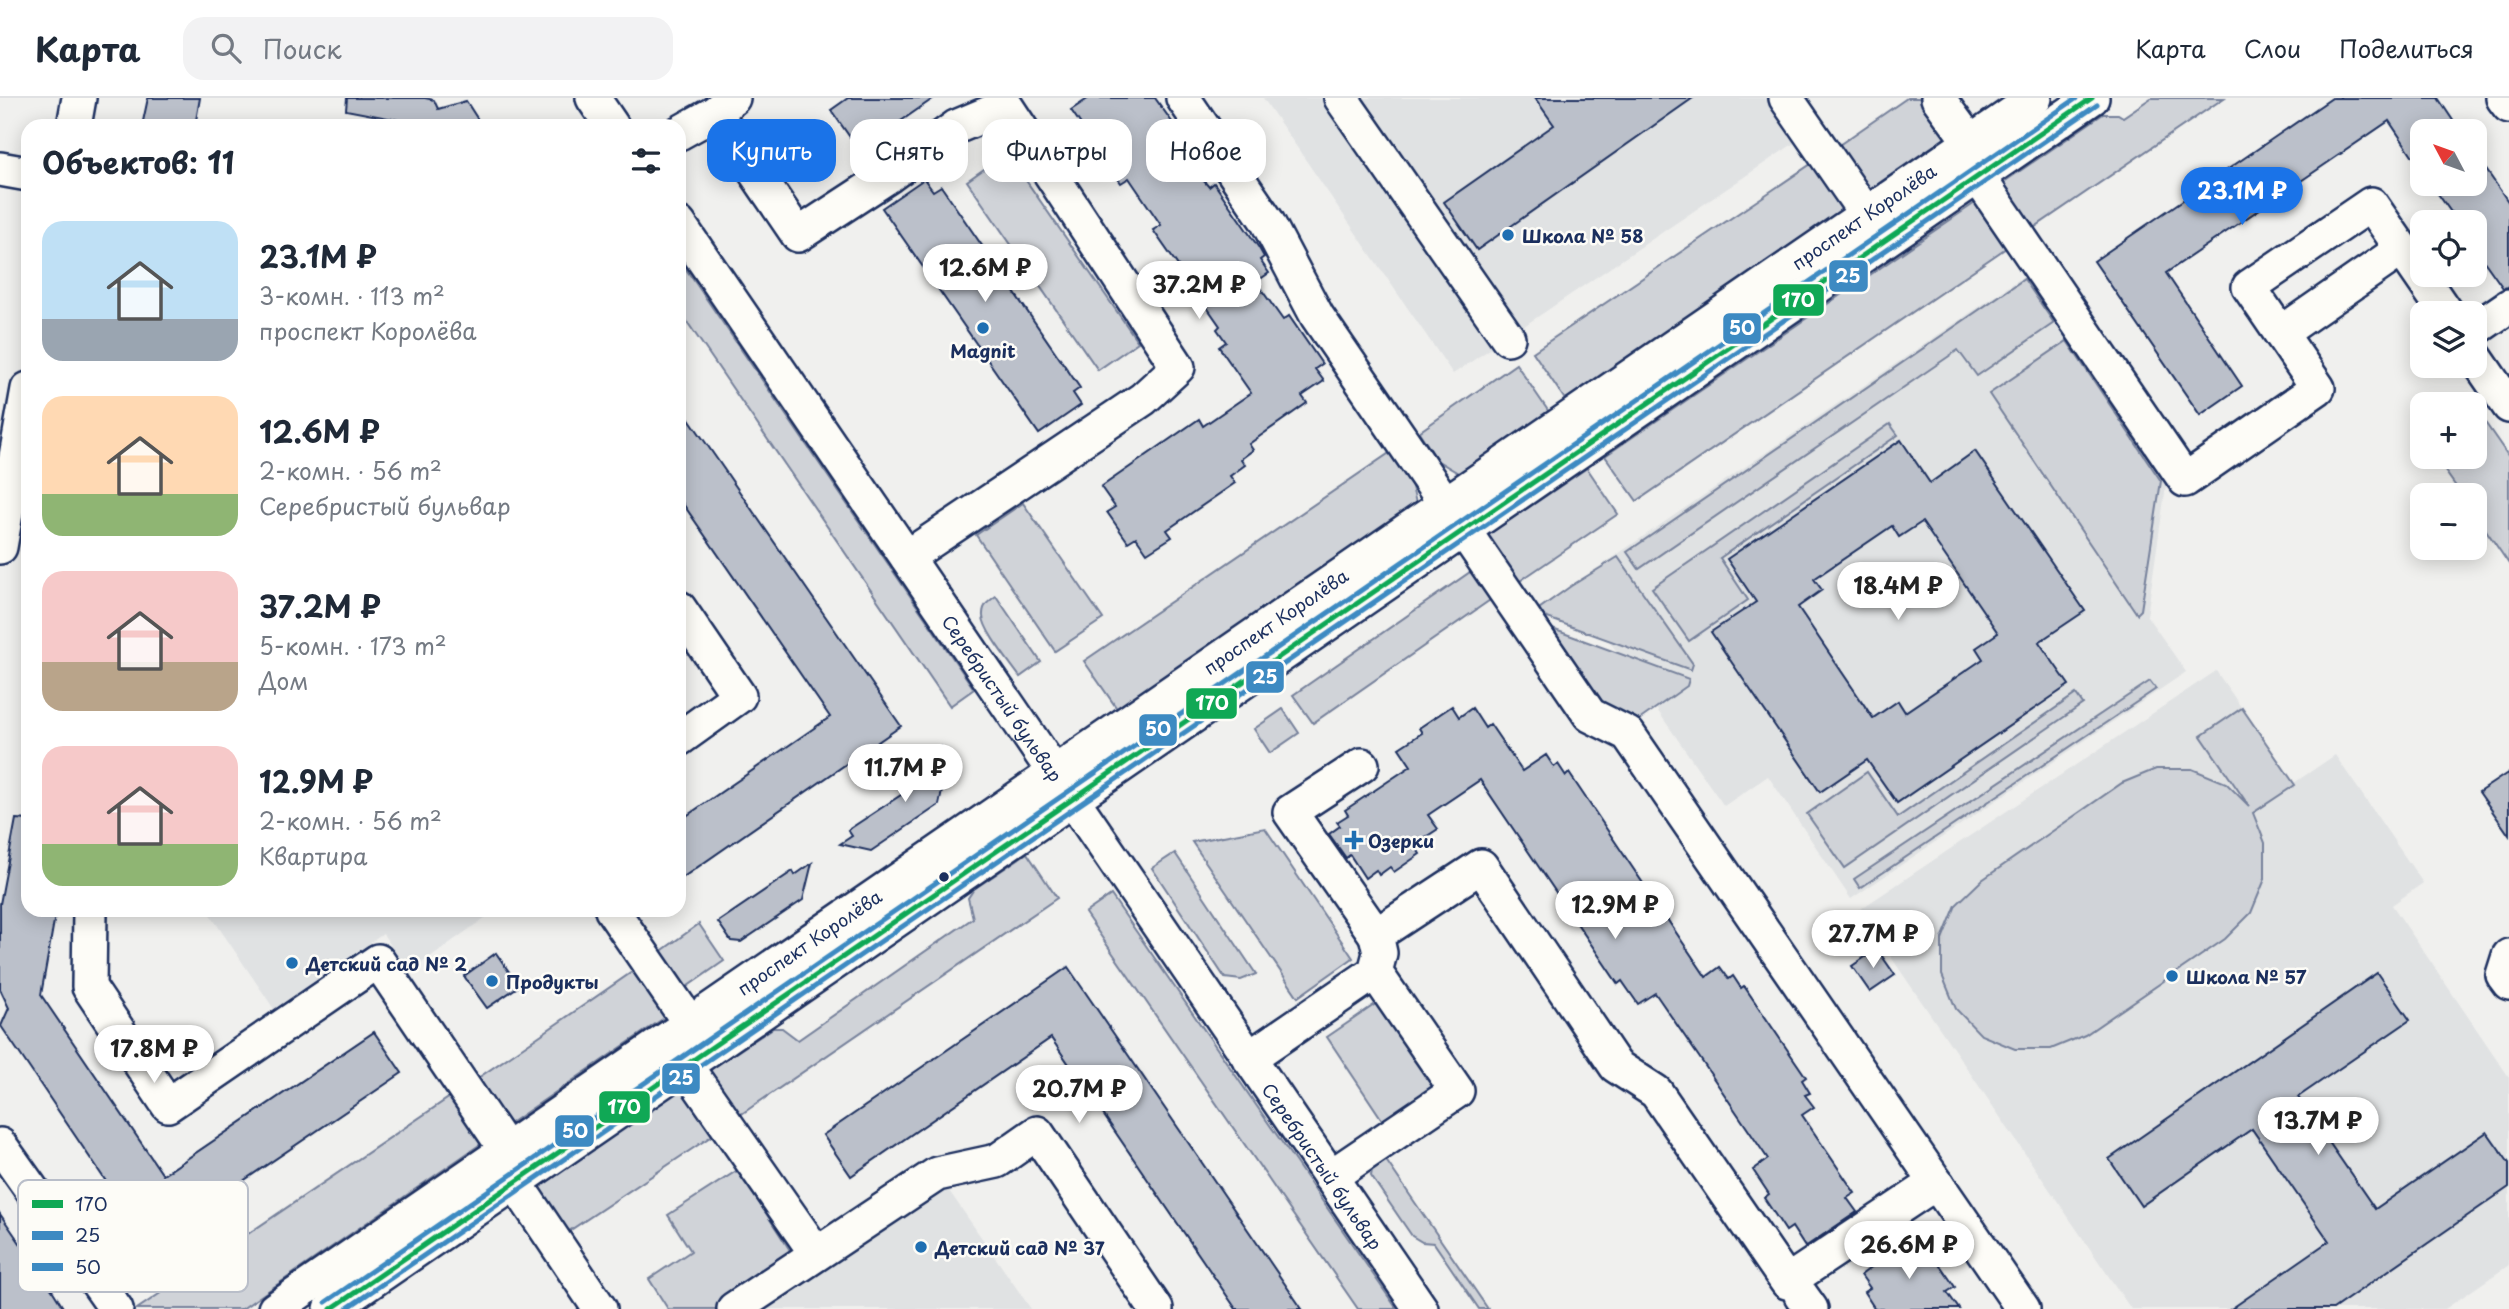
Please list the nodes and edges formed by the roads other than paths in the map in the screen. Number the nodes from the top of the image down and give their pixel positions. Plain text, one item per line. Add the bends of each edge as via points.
1 (79, 98) edge
2 (593, 98) edge
3 (1183, 98) edge
4 (1341, 98) edge
5 (1786, 98) edge
6 (1938, 98) edge
7 (2035, 98) edge
8 (2092, 98) edge
9 (2503, 98) edge
10 (724, 106) edge
11 (2509, 106) edge
12 (75, 119) edge
13 (607, 119) edge
14 (686, 129) edge
15 (1974, 160) junction
16 (0, 169) edge
17 (21, 173) edge
18 (1875, 228) junction
19 (686, 234) edge
20 (2402, 249) junction
21 (2438, 301) edge
22 (2509, 306) edge
23 (2487, 321) edge
24 (2281, 333) junction
25 (1508, 338) dead end
26 (2487, 374) edge
27 (2509, 406) edge
28 (21, 428) edge
29 (1455, 517) junction
30 (0, 547) edge
31 (908, 557) junction
32 (686, 618) edge
33 (686, 734) edge
34 (1362, 765) dead end
35 (1064, 786) junction
36 (90, 917) edge
37 (616, 917) edge
38 (1376, 935) junction
39 (2509, 956) edge
40 (1375, 972) junction
41 (2509, 983) edge
42 (688, 1044) junction
43 (1250, 1058) junction
44 (0, 1145) edge
45 (511, 1166) junction
46 (1330, 1177) junction
47 (25, 1180) edge
48 (1938, 1185) junction
49 (816, 1253) junction
50 (104, 1292) edge
51 (116, 1309) edge
52 (275, 1309) edge
53 (331, 1309) edge
54 (600, 1309) edge
55 (734, 1309) edge
56 (1156, 1309) edge
57 (1421, 1309) edge
58 (2023, 1309) edge

1 - 12 street
2 - 13 street
3 - 29 street via 1267,221 1317,316
4 - 25 street
5 - 18 street
6 - 15 street
7 - 15 street, проспект Королёва
8 - 15 street, проспект Королёва
9 - 11 street
10 - 14 street
10 - 31 street via 799,235 956,127 1006,106 1178,367 1143,399
15 - 18 street, проспект Королёва
15 - 24 street via 2185,480 2318,388
16 - 17 street
18 - 29 street, проспект Королёва
19 - 31 street, Серебристый бульвар
20 - 21 street
20 - 24 street
20 - 24 street via 2371,204 2249,286
22 - 23 street
26 - 27 street
28 - 30 street
29 - 35 street, проспект Королёва
29 - 48 street via 1590,715 1628,734
31 - 35 street, Серебристый бульвар
32 - 33 street via 739,696
34 - 38 street via 1290,812
35 - 42 street, проспект Королёва
35 - 43 street, Серебристый бульвар
36 - 45 street via 89,986 168,1105 378,961
37 - 42 street
38 - 40 street via 1380,953
38 - 48 street via 1481,866 1616,1066 1656,1092 1787,1282
39 - 41 street via 2503,975
40 - 43 street
40 - 46 street via 1457,1091
42 - 45 street, проспект Королёва
42 - 49 street
43 - 46 street, Серебристый бульвар
44 - 47 street
45 - 52 street, проспект Королёва
45 - 53 street, проспект Королёва
45 - 54 street
46 - 57 street, Серебристый бульвар
48 - 58 street
49 - 55 street
49 - 56 street via 937,1174 997,1161 1037,1133
50 - 51 street

